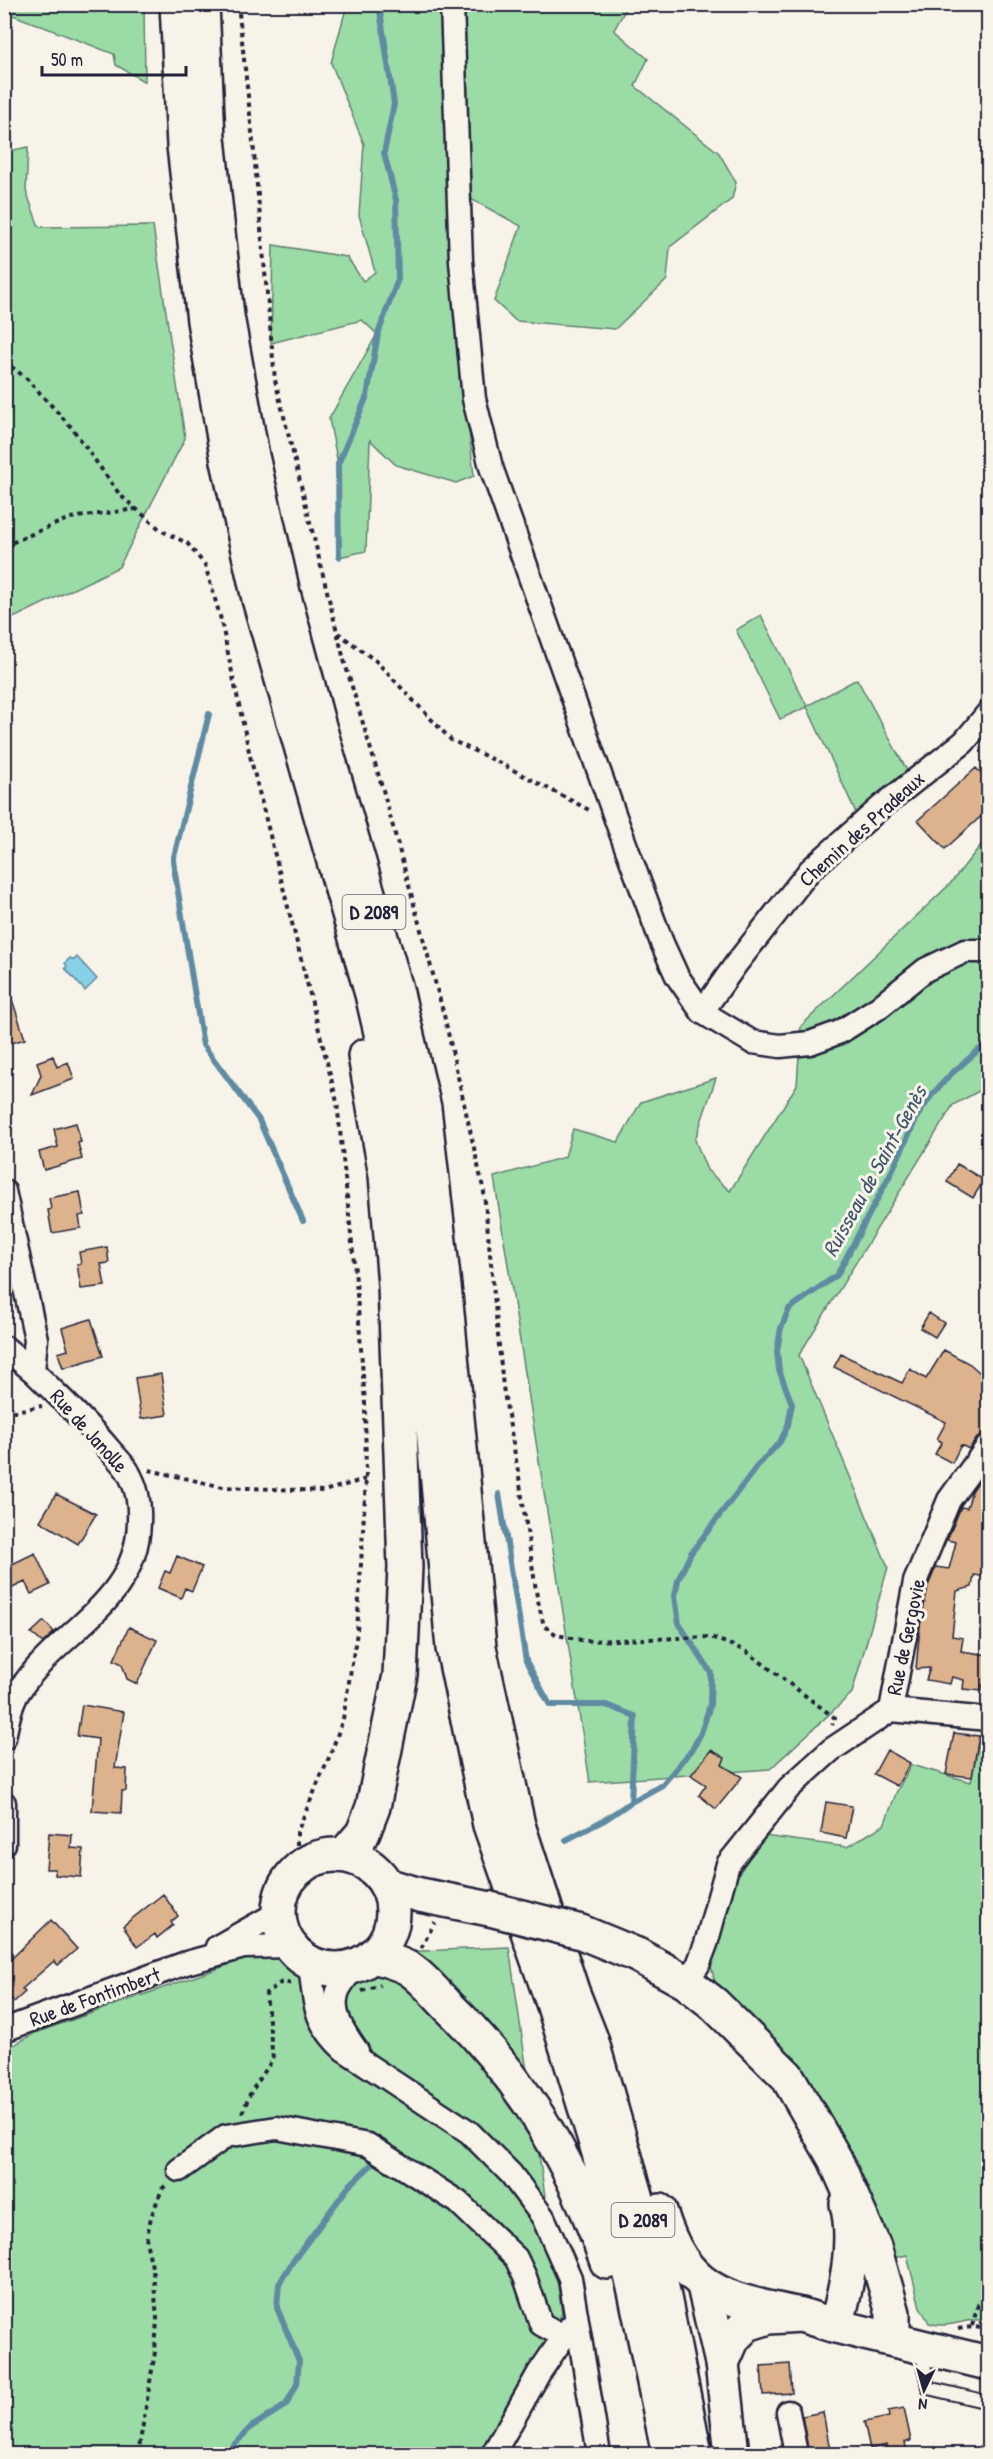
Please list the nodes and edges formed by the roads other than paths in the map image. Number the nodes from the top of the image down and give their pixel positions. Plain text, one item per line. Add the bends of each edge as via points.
1 (177, 4) edge
2 (202, 4) edge
3 (452, 4) edge
4 (988, 713) edge
5 (295, 729) junction
6 (988, 951) edge
7 (702, 1012) junction
8 (4, 1191) edge
9 (4, 1347) edge
10 (33, 1371) junction
11 (988, 1446) edge
12 (891, 1710) junction
13 (988, 1719) edge
14 (4, 1738) edge
15 (4, 1803) edge
16 (4, 1844) edge
17 (344, 1856) junction
18 (386, 1885) junction
19 (489, 1909) junction
20 (279, 1912) junction
21 (391, 1926) junction
22 (300, 1954) junction
23 (364, 1960) junction
24 (186, 1963) junction
25 (686, 1982) junction
26 (4, 2030) edge
27 (591, 2039) junction
28 (365, 2062) junction
29 (836, 2159) junction
30 (179, 2170) road end
31 (704, 2286) junction
32 (801, 2315) junction
33 (577, 2317) junction
34 (836, 2326) junction
35 (563, 2336) junction
36 (908, 2343) junction
37 (722, 2363) junction
38 (988, 2363) edge
39 (651, 2366) junction
40 (988, 2402) edge
41 (788, 2412) dead end
42 (493, 2454) edge
43 (599, 2454) edge
44 (669, 2454) edge
45 (695, 2454) edge
46 (732, 2454) edge
47 (796, 2454) edge

1 - 5 main road, D 2089 via 184,146 204,321 230,472 259,599
2 - 27 main road, D 2089 via 208,138 227,316 252,456 283,593 396,989 424,1108 479,1647 518,1825
3 - 7 street via 461,261 474,399 491,467 618,825 662,943 677,976
4 - 7 street, Chemin des Pradeaux via 964,742 881,807 810,870
5 - 17 main road via 319,870 368,1064 386,1175 395,1286 405,1567 400,1675 373,1807 363,1833
5 - 39 main road, D 2089 via 372,993 399,1110 424,1328 453,1648 490,1825 553,2003 599,2153
6 - 7 street via 965,951 925,970 878,1008 840,1032 810,1043 780,1046 752,1042
8 - 10 street, Rue de Janolle via 36,1339
9 - 10 street
10 - 14 street, Rue de Janolle via 126,1468 138,1492 139,1541 132,1564 109,1600 54,1648 18,1692
11 - 12 street, Rue de Gergovie via 949,1500 915,1582
12 - 13 street
12 - 25 street, Rue de Gergovie via 831,1750 789,1788 728,1864 706,1944
15 - 16 street
17 - 18 main road via 361,1861
17 - 20 main road via 319,1858 297,1870 284,1889
18 - 19 main road
18 - 21 main road via 392,1905
19 - 21 main road via 439,1914
19 - 25 main road, bridge via 581,1932 638,1954
20 - 22 main road via 282,1930
20 - 24 street, Rue de Fontimbert
21 - 23 main road via 384,1942
22 - 23 main road via 332,1968
22 - 24 street, Rue de Fontimbert via 244,1947
22 - 28 street via 315,2008 327,2034
23 - 28 street via 337,1994 337,2012 342,2029
23 - 39 main road via 410,1969 469,2026 522,2093 571,2172 595,2225 622,2305
24 - 26 street, Rue de Fontimbert
25 - 29 main road via 787,2076
27 - 31 main road via 624,2096 668,2236 682,2263
27 - 45 main road, D 2089 via 661,2282
28 - 33 street via 469,2132 512,2174 543,2217 570,2278
29 - 34 main road via 850,2215 849,2274
29 - 36 main road via 874,2247 893,2313
30 - 35 street via 226,2136 277,2128 368,2145 458,2202 516,2258 541,2324
31 - 32 main road via 748,2304
31 - 37 main road
32 - 34 main road
32 - 37 main road via 769,2317 747,2324 733,2338
33 - 35 street
33 - 43 street
34 - 36 main road
35 - 42 street
36 - 38 main road
36 - 40 lane via 928,2388
37 - 46 main road
39 - 44 main road, D 2089
41 - 47 street

